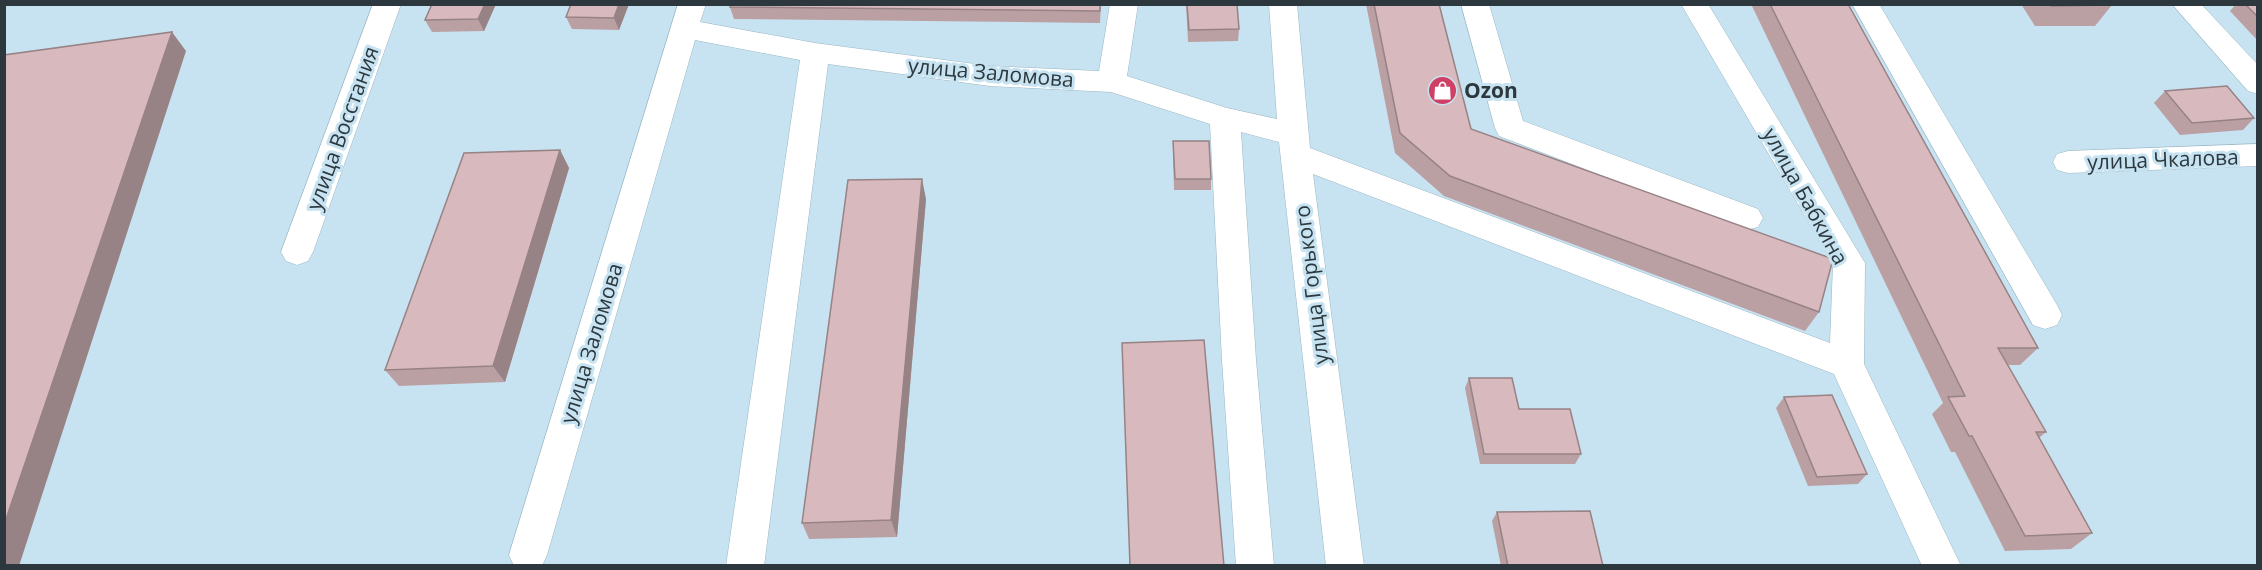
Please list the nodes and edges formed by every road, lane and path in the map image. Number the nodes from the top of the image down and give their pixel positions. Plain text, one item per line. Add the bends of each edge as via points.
1 (387, 4) edge
2 (1124, 4) edge
3 (1283, 4) edge
4 (1475, 4) edge
5 (1694, 4) edge
6 (1865, 4) edge
7 (2185, 4) edge
8 (688, 16) edge
9 (815, 53) junction
10 (1112, 82) junction
11 (2258, 84) edge
12 (1226, 118) junction
13 (1295, 144) junction
14 (2258, 155) edge
15 (2068, 162) dead end
16 (1747, 218) dead end
17 (297, 252) dead end
18 (2045, 315) dead end
19 (1847, 364) junction
20 (528, 555) dead end
21 (745, 566) edge
22 (1255, 566) edge
23 (1345, 566) edge
24 (1942, 566) edge

1 - 17 street, улица Восстания
2 - 10 street
3 - 13 street, улица Горького
4 - 16 street via 1510,128
5 - 19 street, улица Бабкина via 1849,263
6 - 18 street
7 - 11 street
8 - 9 street, улица Заломова
8 - 20 street, улица Заломова
9 - 10 street, улица Заломова via 990,76
9 - 21 street
10 - 12 street, улица Заломова
12 - 13 street, улица Заломова
12 - 22 street
13 - 19 street, улица Заломова
13 - 23 street, улица Горького
14 - 15 street, улица Чкалова
19 - 24 street, улица Бабкина

